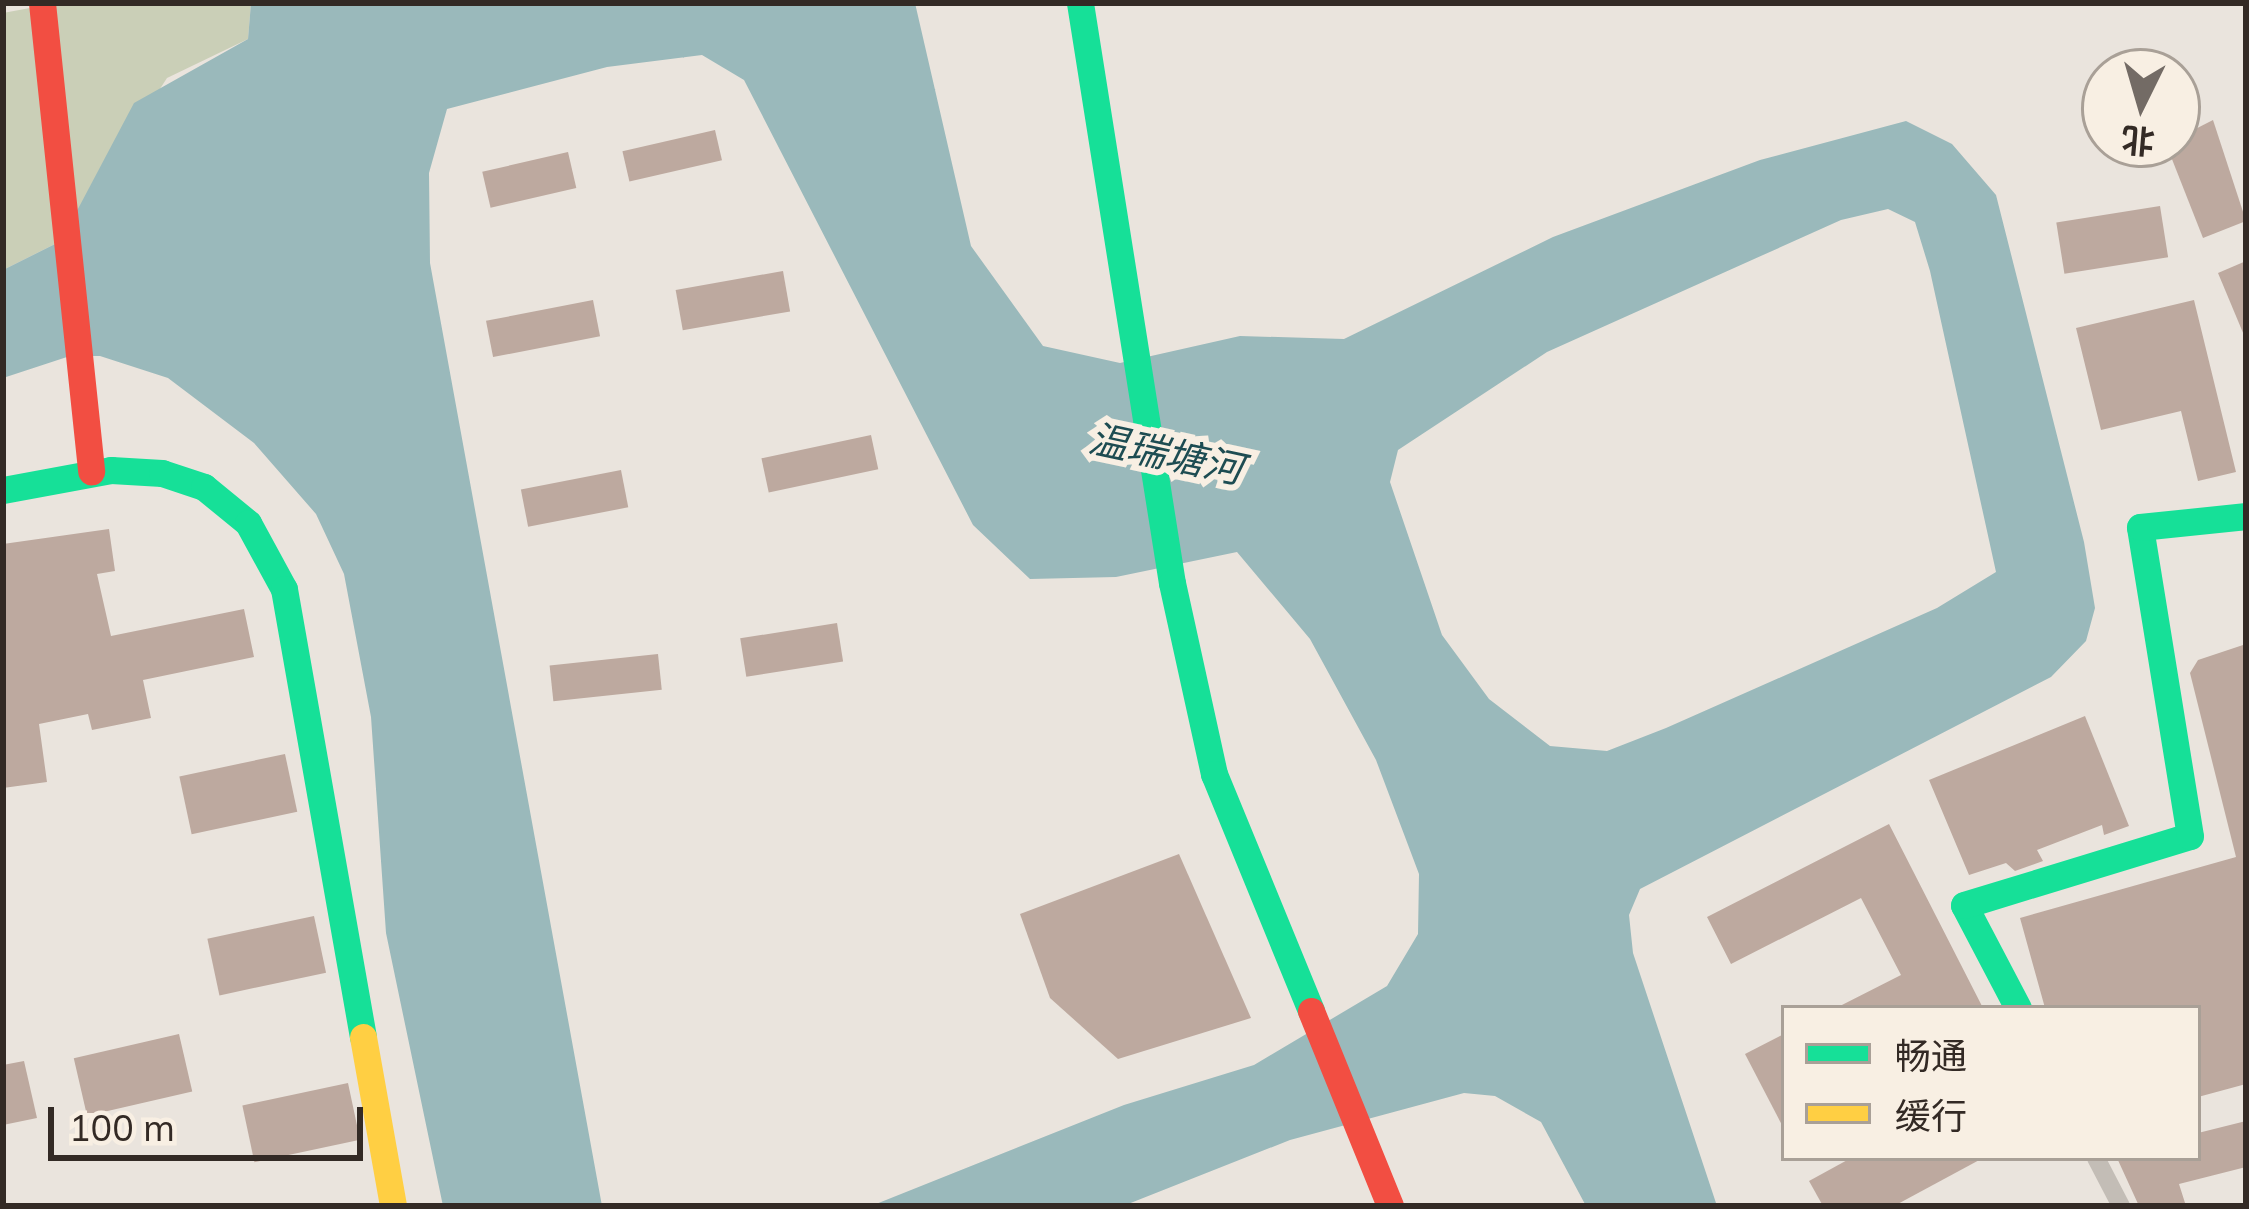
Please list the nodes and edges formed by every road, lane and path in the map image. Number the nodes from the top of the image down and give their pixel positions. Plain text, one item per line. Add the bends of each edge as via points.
1 (42, 3) edge
2 (1080, 3) edge
3 (91, 471) junction
4 (3, 490) edge
5 (2246, 516) edge
6 (2016, 1005) edge
7 (2098, 1161) edge
8 (393, 1206) edge
9 (1390, 1206) edge
10 (2121, 1206) edge

1 - 3 street via 59,223
2 - 9 street via 1172,583 1214,774
3 - 4 street
3 - 8 street via 162,473 204,487 248,523 284,589
5 - 6 street via 2140,527 2190,836 1964,905
7 - 10 street

